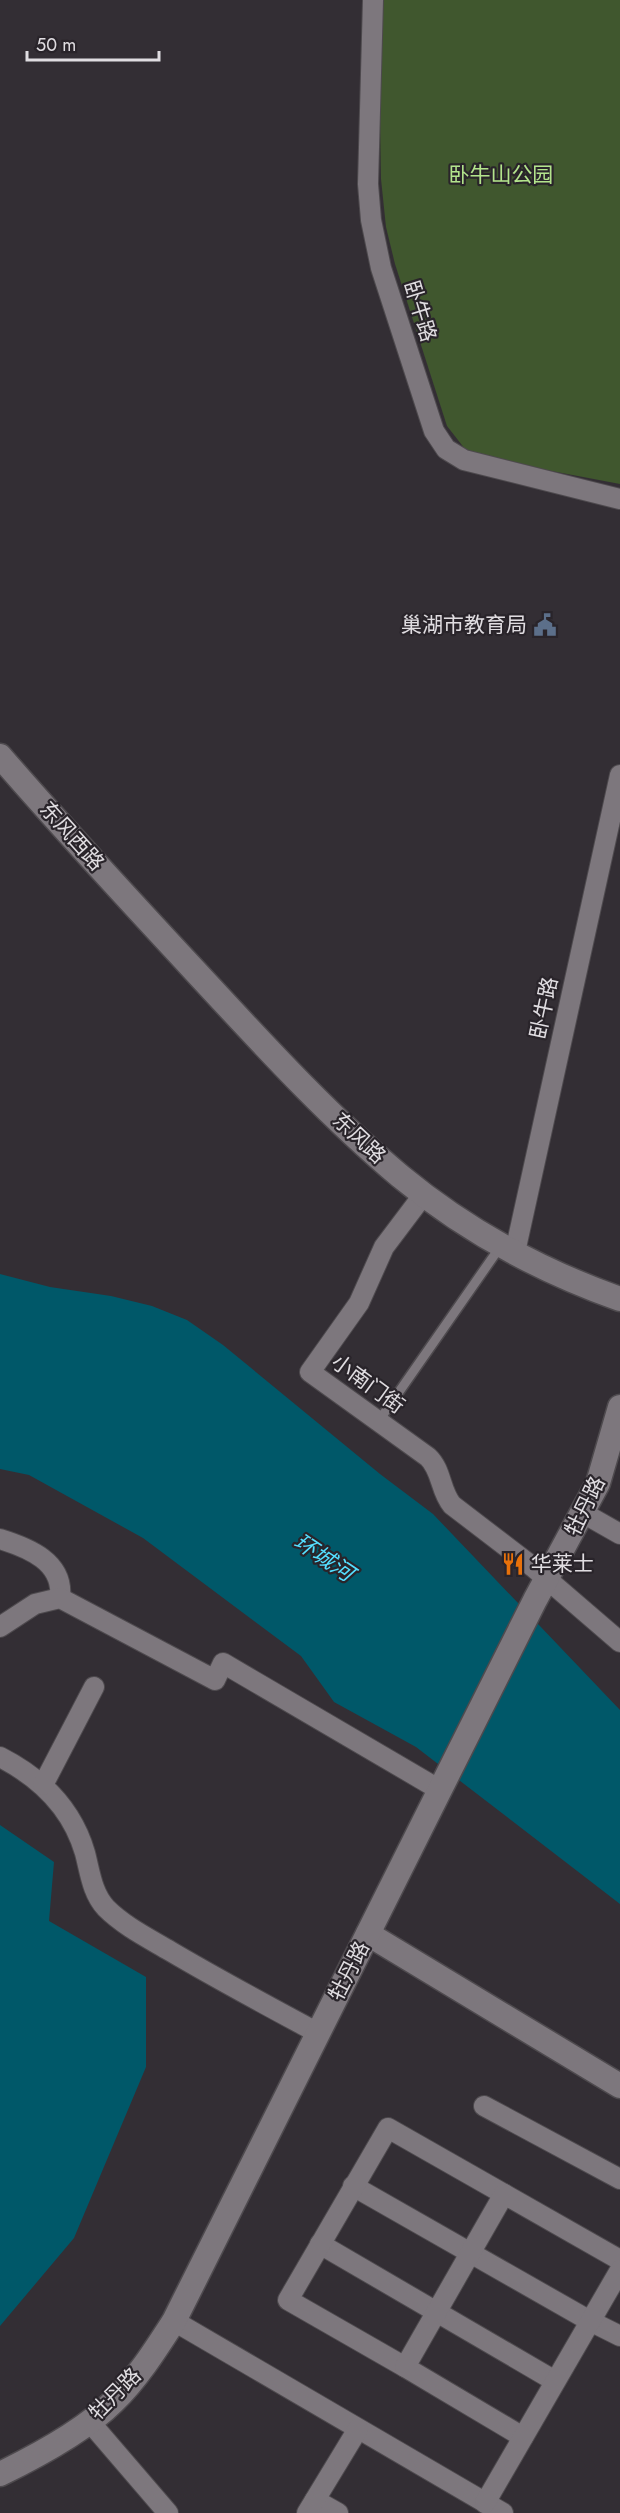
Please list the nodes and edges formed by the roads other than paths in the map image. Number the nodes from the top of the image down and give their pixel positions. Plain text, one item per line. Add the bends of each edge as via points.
1 (373, 0) edge
2 (620, 499) edge
3 (0, 756) edge
4 (620, 775) edge
5 (144, 916) joint
6 (424, 1194) junction
7 (508, 1248) junction
8 (620, 1299) edge
9 (620, 1407) edge
10 (378, 1422) junction
11 (583, 1513) junction
12 (620, 1534) edge
13 (0, 1539) edge
14 (547, 1578) junction
15 (60, 1598) junction
16 (0, 1627) edge
17 (620, 1642) edge
18 (94, 1688) dead end
19 (0, 1757) edge
20 (43, 1785) junction
21 (440, 1790) junction
22 (368, 1934) junction
23 (318, 2033) junction
24 (620, 2086) edge
25 (484, 2106) dead end
26 (620, 2179) edge
27 (353, 2186) junction
28 (504, 2194) junction
29 (320, 2244) junction
30 (470, 2253) junction
31 (620, 2259) edge
32 (620, 2270) edge
33 (436, 2312) junction
34 (174, 2321) junction
35 (590, 2321) junction
36 (620, 2336) edge
37 (405, 2367) junction
38 (555, 2381) junction
39 (89, 2421) junction
40 (358, 2429) junction
41 (524, 2437) junction
42 (0, 2474) edge
43 (485, 2503) junction
44 (311, 2506) edge
45 (168, 2513) edge
46 (338, 2513) edge
47 (502, 2513) edge

1 - 2 street, 卧牛路 via 370,220 381,268 434,431 446,449 464,460
3 - 5 street, 东风西路
4 - 7 street, 卧牛路
5 - 6 street, 东风路 via 320,1101
6 - 7 street, 东风路
6 - 10 street, 小南门街 via 384,1247 359,1303 310,1372
7 - 8 street, 东风路 via 570,1280
7 - 10 lane
9 - 11 street, 牡丹路 via 604,1465
10 - 14 street, 小南门街 via 432,1461 452,1505
11 - 12 street
11 - 14 street, 牡丹路
13 - 15 street via 27,1549 50,1565 58,1578
14 - 17 street, 小南门街
14 - 21 street, 牡丹路
15 - 16 street via 35,1604
15 - 21 street via 215,1680 223,1664
18 - 20 street
19 - 20 street
20 - 23 street via 70,1819 97,1894 117,1918
21 - 22 street, 牡丹路
22 - 23 street, 牡丹路
22 - 24 street
23 - 34 street, 牡丹路
25 - 26 street
27 - 28 street via 388,2128
27 - 29 street
27 - 30 street
28 - 30 street
28 - 31 street
29 - 33 street
29 - 37 street via 288,2300
30 - 33 street
30 - 35 street
32 - 35 street
33 - 37 street
33 - 38 street
34 - 39 street, 牡丹路 via 128,2385
34 - 40 street
35 - 36 street
35 - 38 street
37 - 41 street
38 - 41 street
39 - 42 street, 牡丹路
39 - 45 street
40 - 43 street
40 - 44 street
41 - 43 street
43 - 47 street
44 - 46 street

